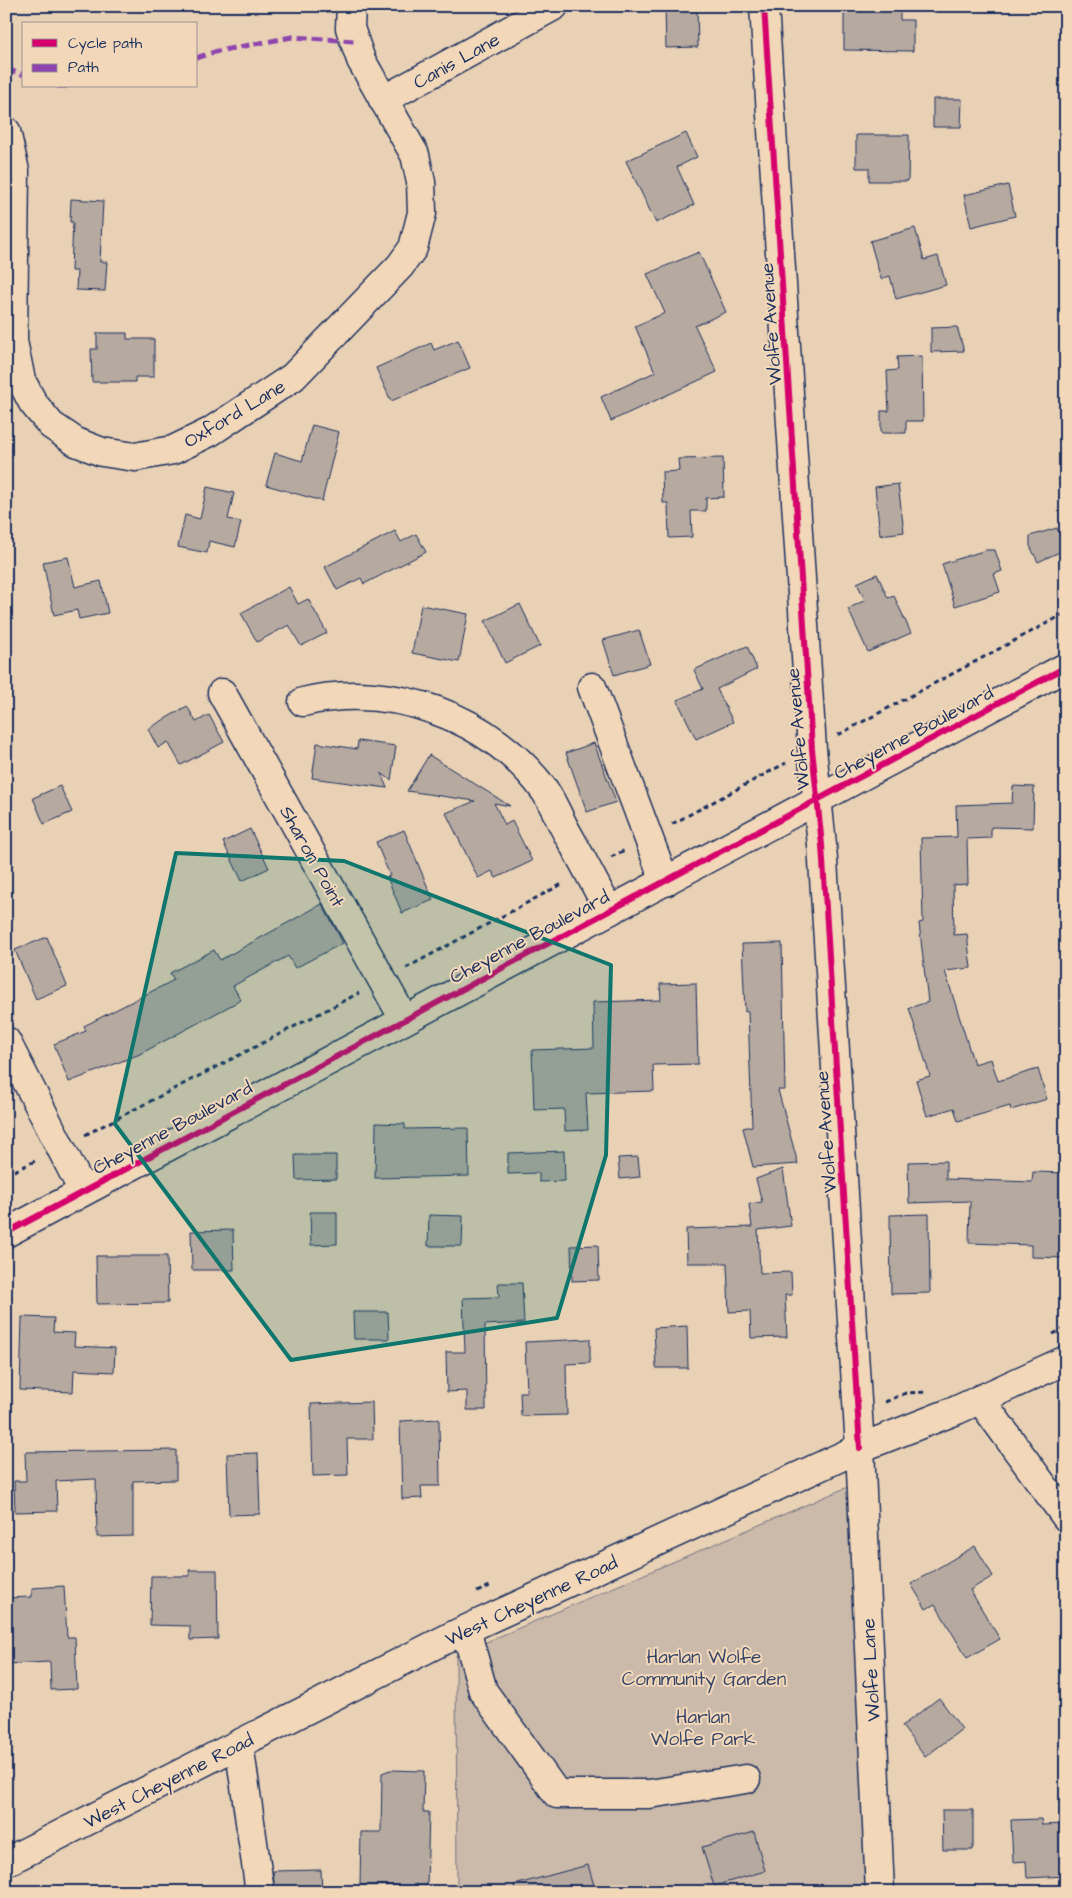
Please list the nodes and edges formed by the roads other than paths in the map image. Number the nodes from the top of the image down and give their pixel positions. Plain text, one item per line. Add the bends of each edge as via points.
1 (351, 6) edge
2 (554, 6) edge
3 (764, 6) edge
4 (383, 100) junction
5 (6, 131) edge
6 (1066, 667) edge
7 (592, 687) dead end
8 (222, 693) dead end
9 (303, 702) dead end
10 (818, 801) junction
11 (665, 882) junction
12 (609, 911) junction
13 (404, 1019) junction
14 (6, 1041) edge
15 (83, 1191) junction
16 (6, 1233) edge
17 (1066, 1360) edge
18 (980, 1399) junction
19 (860, 1448) junction
20 (1066, 1517) edge
21 (466, 1630) junction
22 (239, 1744) junction
23 (746, 1779) dead end
24 (6, 1862) edge
25 (260, 1892) edge
26 (880, 1892) edge

1 - 4 street, Oxford Lane via 350,28 361,60
2 - 4 street, Canis Lane
3 - 10 street, Wolfe Avenue
4 - 5 street, Oxford Lane via 415,154 422,182 422,213 413,248 400,266 293,377 210,432 173,450 135,457 102,452 76,442 52,426 33,403 21,380 13,341 16,172
6 - 10 street, Cheyenne Boulevard
7 - 11 street
8 - 13 street, Sharon Point
9 - 12 street via 327,696 394,699 426,706 457,718 490,737 517,759 546,792
10 - 11 street, Cheyenne Boulevard
10 - 19 street, Wolfe Avenue
11 - 12 street, Cheyenne Boulevard
12 - 13 street, Cheyenne Boulevard
13 - 15 street, Cheyenne Boulevard
14 - 15 street
15 - 16 street, Cheyenne Boulevard
17 - 18 street, West Cheyenne Road
18 - 19 street, West Cheyenne Road
18 - 20 street
19 - 21 street, West Cheyenne Road
19 - 26 street, Wolfe Lane
21 - 22 street, West Cheyenne Road
21 - 23 street via 483,1691 557,1794 649,1794
22 - 24 street, West Cheyenne Road
22 - 25 street

